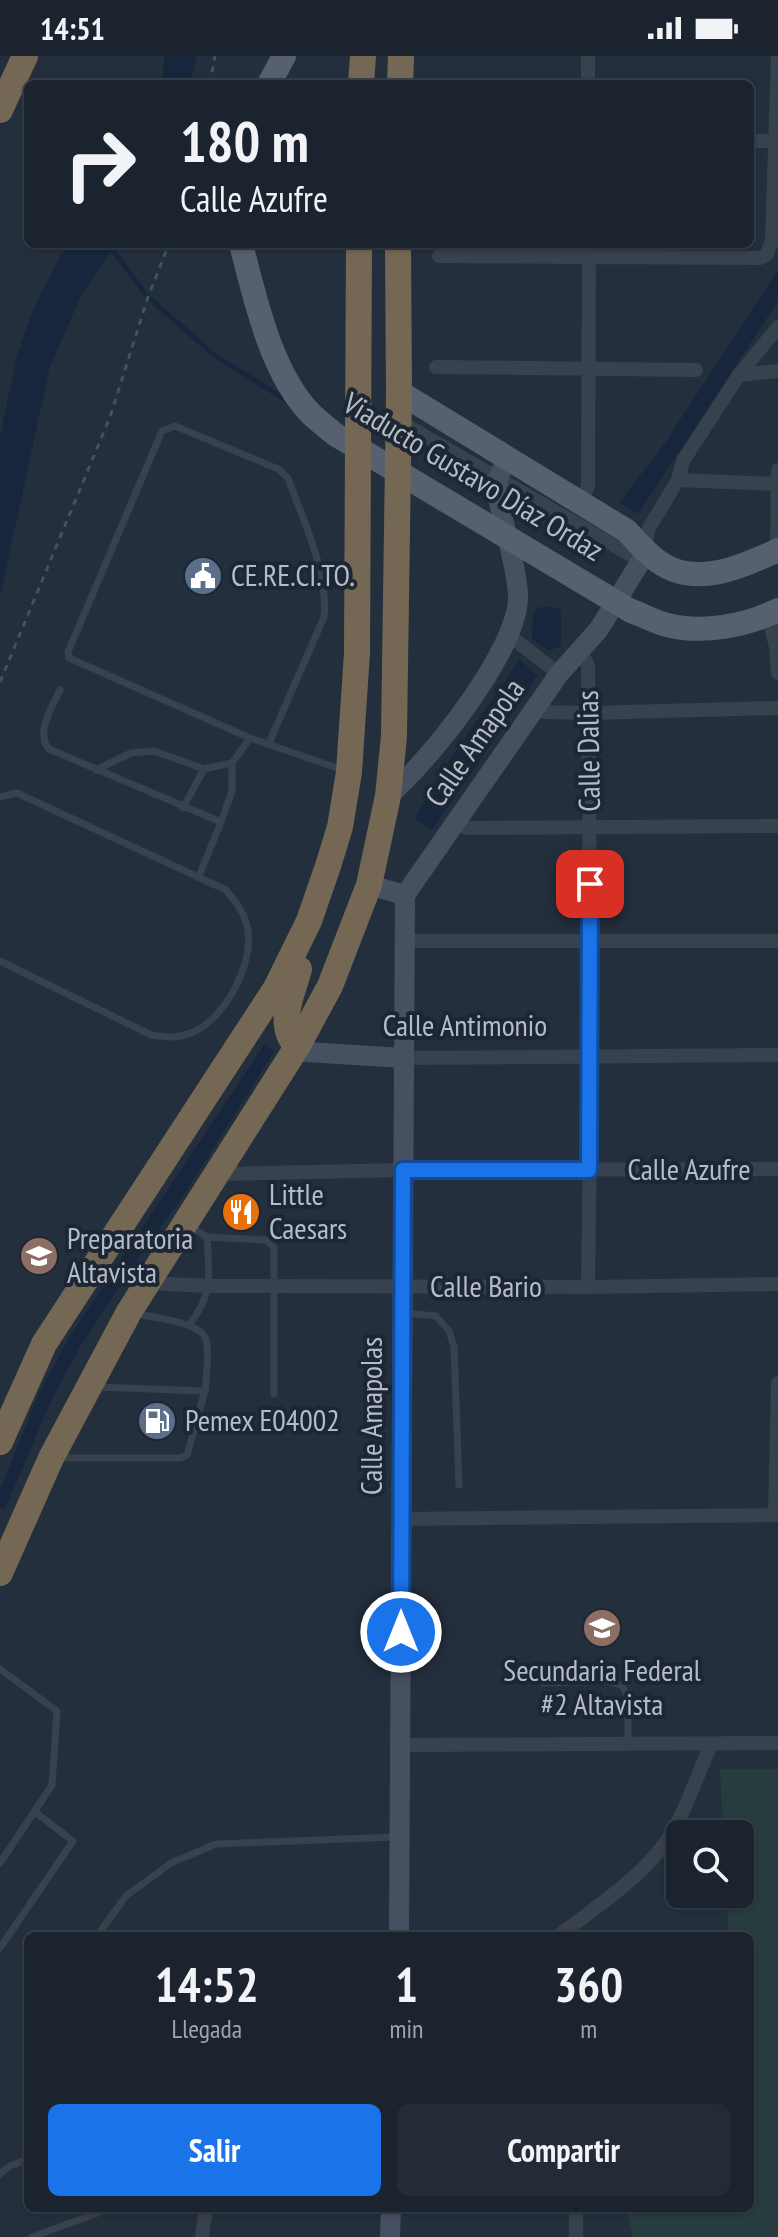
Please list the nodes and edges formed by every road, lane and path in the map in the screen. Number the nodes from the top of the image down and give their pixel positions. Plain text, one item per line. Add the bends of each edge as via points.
1 (25, 56) edge
2 (215, 56) edge
3 (284, 56) edge
4 (363, 56) edge
5 (401, 56) edge
6 (588, 56) edge
7 (778, 56) edge
8 (211, 80) edge
9 (271, 80) edge
10 (361, 80) edge
11 (400, 80) edge
12 (588, 80) edge
13 (0, 110) edge
14 (754, 141) edge
15 (778, 141) edge
16 (167, 248) edge
17 (242, 248) edge
18 (359, 248) edge
19 (398, 248) edge
20 (589, 250) edge
21 (439, 256) dead end
22 (778, 327) edge
23 (436, 367) dead end
24 (696, 370) dead end
25 (589, 371) junction
26 (778, 371) edge
27 (739, 375) junction
28 (399, 392) junction
29 (399, 428) junction
30 (778, 470) edge
31 (501, 476) junction
32 (678, 480) junction
33 (778, 484) edge
34 (580, 501) junction
35 (777, 551) edge
36 (640, 560) junction
37 (773, 612) edge
38 (517, 641) junction
39 (580, 650) junction
40 (553, 668) junction
41 (778, 673) edge
42 (0, 682) edge
43 (60, 690) dead end
44 (778, 708) edge
45 (536, 709) junction
46 (589, 713) junction
47 (250, 738) junction
48 (269, 743) junction
49 (232, 763) junction
50 (204, 769) junction
51 (96, 770) junction
52 (349, 772) junction
53 (388, 796) junction
54 (0, 797) edge
55 (183, 808) junction
56 (221, 822) junction
57 (455, 822) junction
58 (590, 826) junction
59 (778, 826) edge
60 (199, 876) junction
61 (369, 885) junction
62 (405, 895) junction
63 (404, 941) junction
64 (591, 941) junction
65 (778, 941) edge
66 (297, 945) junction
67 (0, 961) edge
68 (297, 1047) junction
69 (778, 1055) edge
70 (591, 1056) junction
71 (403, 1058) junction
72 (778, 1166) edge
73 (403, 1170) junction
74 (589, 1170) junction
75 (217, 1174) junction
76 (778, 1178) edge
77 (185, 1223) junction
78 (207, 1237) junction
79 (145, 1283) junction
80 (778, 1284) edge
81 (275, 1285) junction
82 (209, 1286) junction
83 (403, 1287) junction
84 (588, 1287) junction
85 (129, 1312) junction
86 (403, 1313) junction
87 (189, 1325) junction
88 (778, 1383) edge
89 (89, 1386) junction
90 (205, 1391) junction
91 (274, 1394) dead end
92 (778, 1402) edge
93 (0, 1442) edge
94 (51, 1458) junction
95 (459, 1485) dead end
96 (777, 1515) edge
97 (402, 1519) junction
98 (6, 1527) edge
99 (0, 1573) edge
100 (1, 1671) edge
101 (544, 1683) dead end
102 (778, 1743) edge
103 (400, 1745) junction
104 (628, 1745) junction
105 (711, 1745) junction
106 (35, 1812) junction
107 (400, 1837) junction
108 (0, 1863) edge
109 (100, 1932) edge
110 (399, 1932) edge
111 (563, 1932) edge
112 (0, 1948) edge
113 (24, 2161) edge
114 (0, 2174) edge
115 (100, 2212) edge
116 (205, 2212) edge
117 (391, 2212) edge
118 (576, 2212) edge
119 (32, 2237) edge
120 (202, 2237) edge
121 (390, 2237) edge
122 (576, 2237) edge

1 - 13 highway
2 - 8 path
3 - 9 main road
4 - 10 highway
5 - 11 highway
6 - 12 street
7 - 15 street
14 - 15 street
15 - 20 street via 767,254 753,259
16 - 42 path via 110,417
17 - 37 main road, Viaducto Gustavo Díaz Ordaz via 256,303 289,381 310,413 336,435 631,611 666,625 710,628
18 - 52 highway via 357,653
19 - 28 highway
20 - 21 street
20 - 25 street
22 - 27 street
23 - 25 street
24 - 25 street
25 - 34 street via 588,487
26 - 27 street
27 - 32 street via 683,461
28 - 29 highway
28 - 31 main road, Viaducto Gustavo Díaz Ordaz
29 - 31 street
29 - 53 highway via 394,736
30 - 33 street
31 - 34 main road, Viaducto Gustavo Díaz Ordaz
31 - 36 street
31 - 38 street via 518,593
32 - 33 street
32 - 36 street via 649,528
33 - 35 street
34 - 36 main road, Viaducto Gustavo Díaz Ordaz via 627,531
35 - 36 main road, Viaducto Gustavo Díaz Ordaz via 750,564 700,575
36 - 39 street, Calle Amapola via 599,629
37 - 41 street
38 - 40 street
38 - 53 street via 495,663 420,767
39 - 40 street, Calle Amapola
39 - 46 street, Calle Dalias via 588,665
40 - 45 street, Calle Amapola
43 - 51 lane via 42,734 44,743
44 - 46 street
45 - 46 street
45 - 57 street, Calle Amapola
46 - 58 street, Calle Dalias
47 - 48 lane
47 - 48 lane via 69,658 167,428 175,426 288,478 323,576 324,617
47 - 49 lane
48 - 52 lane
49 - 50 lane
49 - 56 lane via 232,791
50 - 51 lane via 154,751 131,753
50 - 55 lane
51 - 55 lane
52 - 66 highway via 340,827
53 - 61 highway
54 - 60 lane via 17,793
55 - 56 lane
56 - 60 lane
57 - 58 street via 467,828
57 - 62 street, Calle Amapola
58 - 59 street
58 - 64 street, Calle Dalias
60 - 67 lane via 226,890 238,904 247,924 248,950 230,997 197,1031 171,1038 151,1035
61 - 62 street
61 - 68 highway via 330,986
62 - 63 street, Calle Amapolas
63 - 64 street
63 - 71 street, Calle Amapolas
64 - 65 street
64 - 70 street, Calle Dalias
66 - 68 highway via 300,963 286,1022 288,1037
66 - 93 highway via 262,1013 44,1344
68 - 71 street, Calle Antimonio via 306,1052
68 - 75 highway
69 - 70 street, Calle Antimonio
70 - 71 street, Calle Antimonio
70 - 74 street, Calle Dalias
71 - 73 street, Calle Amapolas
72 - 74 street, Calle Azufre
72 - 76 street
73 - 74 street, Calle Azufre
73 - 75 street, Calle Azufre
73 - 83 street, Calle Amapolas
74 - 84 street, Calle Dalias
75 - 77 highway
77 - 78 lane
77 - 79 highway
78 - 81 lane via 266,1240 274,1247
78 - 82 lane
79 - 82 street, Calle Bario
79 - 85 highway
80 - 84 street, Calle Bario
81 - 82 street, Calle Bario
81 - 83 street, Calle Bario
81 - 91 lane
82 - 87 lane via 202,1309
83 - 84 street, Calle Bario
83 - 86 street, Calle Amapolas
85 - 87 lane
85 - 89 highway
86 - 95 lane via 436,1316 449,1331
86 - 97 street, Calle Amapolas
87 - 90 lane via 206,1340
88 - 92 street
89 - 90 lane
89 - 94 highway
90 - 94 lane via 187,1455
92 - 96 street
94 - 98 highway
96 - 97 street
97 - 103 street, Calle Amapolas
98 - 99 highway
100 - 106 lane via 57,1711 52,1785
101 - 104 lane via 622,1685 628,1697
102 - 105 street
103 - 104 street
103 - 107 street, Calle Amapolas
104 - 105 street
105 - 111 street via 660,1850
106 - 108 lane
106 - 112 lane via 73,1841
107 - 109 lane via 216,1844 171,1863 126,1896
107 - 110 street, Calle Amapolas
113 - 114 lane
115 - 119 lane
116 - 120 street
117 - 121 street
118 - 122 street

